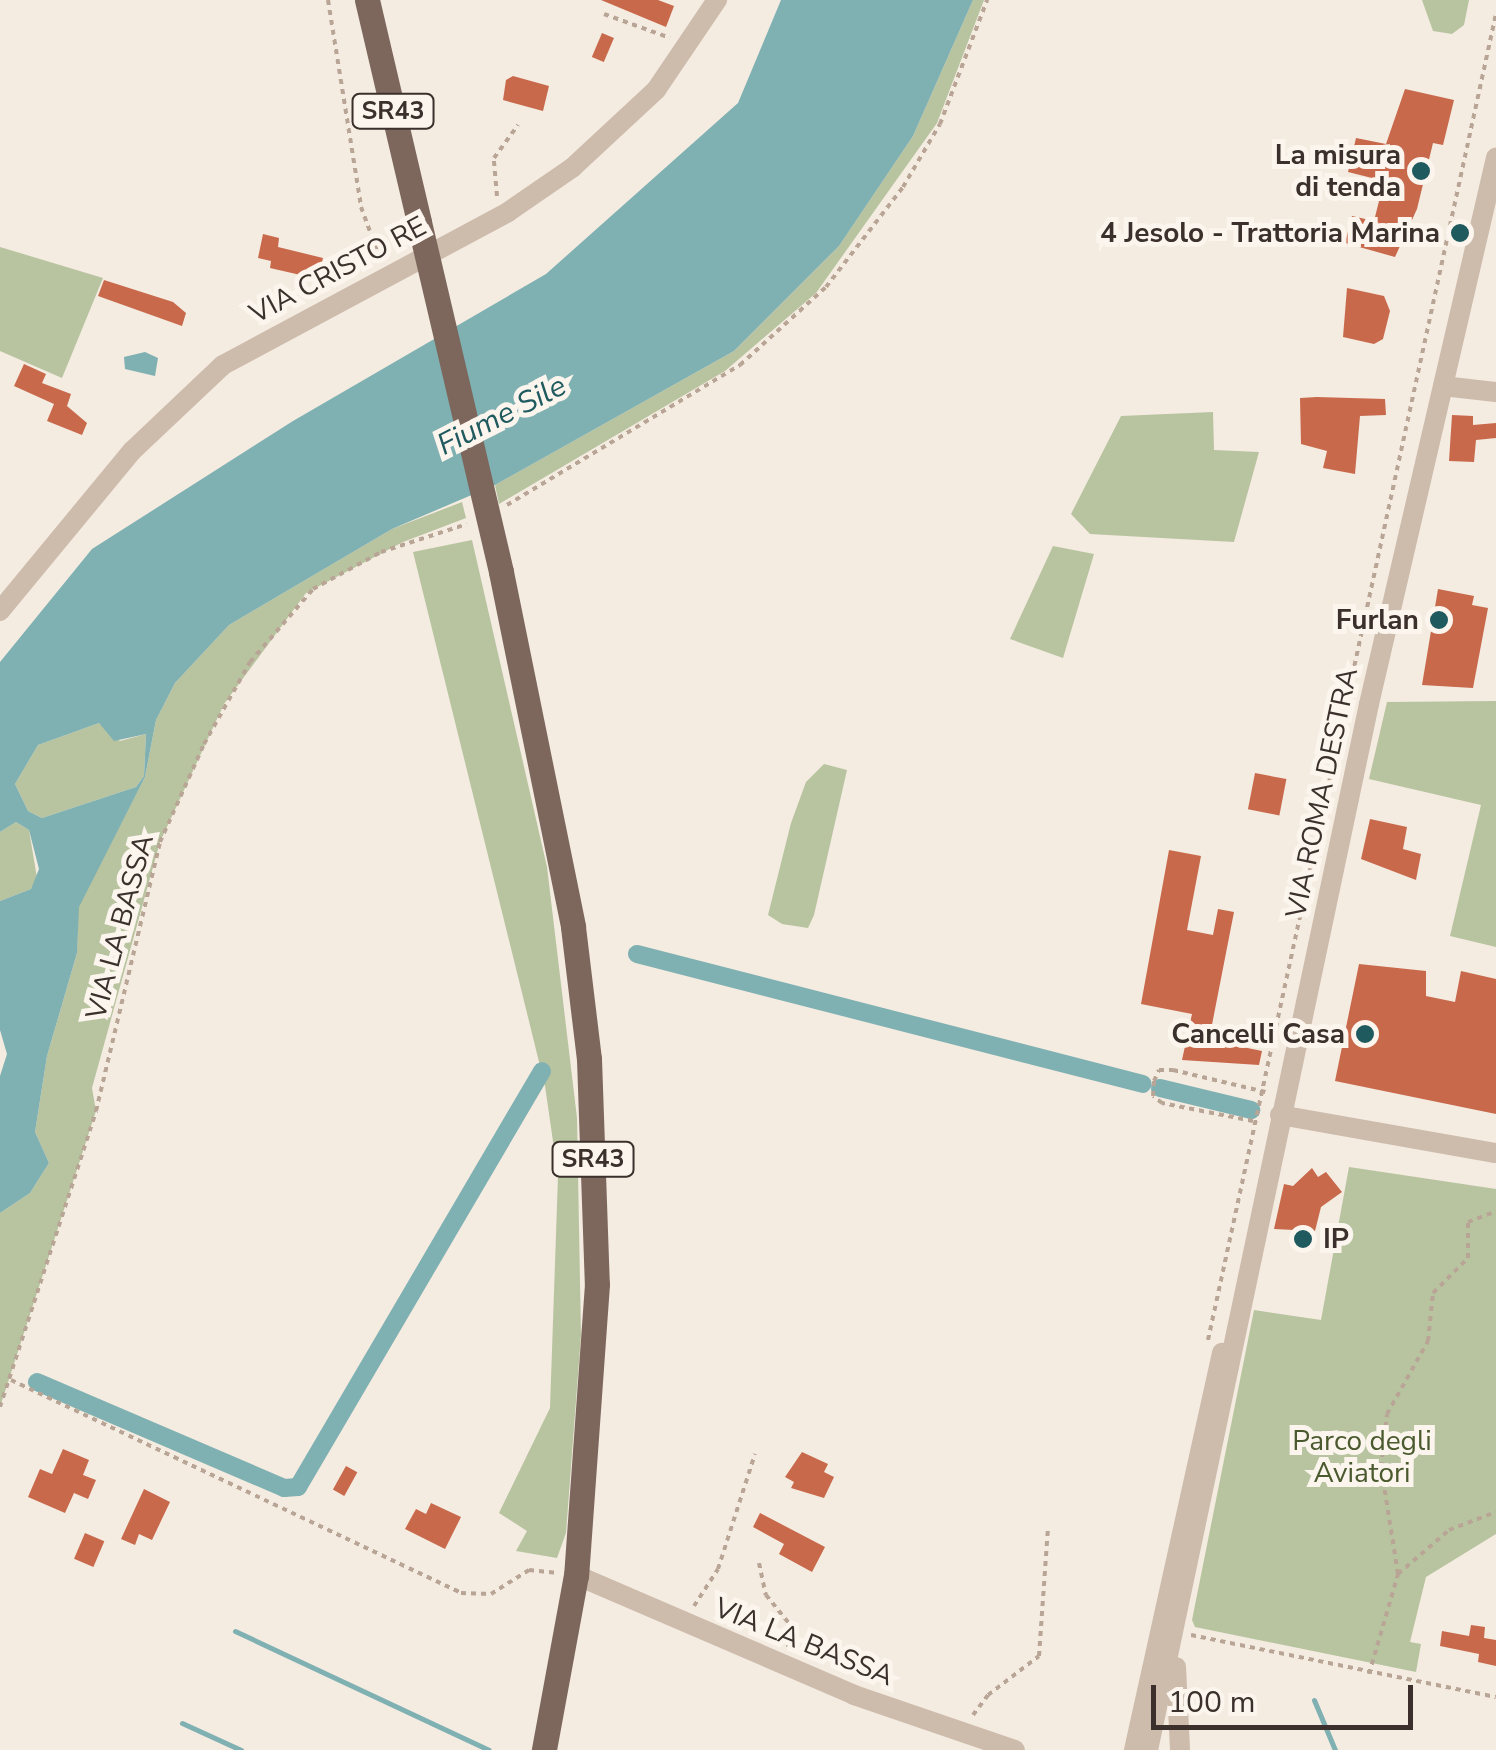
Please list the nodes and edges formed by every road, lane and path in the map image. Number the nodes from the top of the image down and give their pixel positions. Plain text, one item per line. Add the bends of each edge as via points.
1 (328, 0) edge
2 (366, 0) edge
3 (717, 0) edge
4 (987, 0) edge
5 (604, 14) dead end
6 (1496, 14) edge
7 (690, 46) junction
8 (518, 125) dead end
9 (1496, 158) edge
10 (1490, 206) edge
11 (508, 212) junction
12 (388, 271) junction
13 (1443, 386) junction
14 (1496, 392) edge
15 (502, 509) dead end
16 (438, 536) dead end
17 (0, 611) edge
18 (1276, 1107) junction
19 (1256, 1122) junction
20 (1496, 1153) edge
21 (1496, 1210) edge
22 (1248, 1265) junction
23 (1207, 1346) dead end
24 (10, 1380) junction
25 (0, 1407) edge
26 (755, 1454) dead end
27 (1187, 1506) junction
28 (1496, 1512) edge
29 (1048, 1526) dead end
30 (759, 1563) dead end
31 (1398, 1574) junction
32 (576, 1575) junction
33 (682, 1622) junction
34 (1176, 1634) junction
35 (780, 1665) junction
36 (1369, 1674) junction
37 (1496, 1697) edge
38 (964, 1732) junction
39 (1152, 1744) edge
40 (544, 1750) edge
41 (1015, 1750) edge
42 (1134, 1750) edge
43 (1180, 1750) edge

1 - 12 path via 362,208
2 - 32 main road, SR43, bridge via 501,572 567,892 589,1059 597,1284
3 - 7 street, VIA CRISTO RE
4 - 15 path via 940,124 903,187 826,287 740,365 532,484
5 - 7 path
6 - 18 path via 1347,681
7 - 11 street, VIA CRISTO RE via 618,130
8 - 11 path via 491,172
9 - 10 street, VIA ROMA DESTRA
10 - 13 street, VIA ROMA DESTRA
11 - 12 street, VIA CRISTO RE
12 - 17 street, VIA CRISTO RE via 223,365 197,387 132,452
13 - 14 street
13 - 18 street, VIA ROMA DESTRA
16 - 24 path, VIA LA BASSA via 382,552 313,589 250,662 204,744 160,842 96,1111
18 - 19 path
18 - 19 path
18 - 19 path via 1173,1070 1160,1070 1154,1081 1162,1104
18 - 20 street
18 - 22 street, VIA ROMA DESTRA
19 - 23 path
21 - 31 path via 1468,1222 1468,1258 1433,1292 1421,1359 1387,1414 1381,1468
22 - 27 street, VIA ROMA DESTRA
22 - 34 street, VIA ROMA DESTRA
24 - 25 path, VIA LA BASSA
24 - 32 path via 461,1592 490,1594 529,1570
26 - 33 path via 718,1570
27 - 39 street, VIA ROMA DESTRA via 1188,1537 1154,1693
27 - 42 street, VIA ROMA DESTRA
28 - 31 path via 1450,1530
29 - 38 path via 1039,1656 988,1695
30 - 35 path via 766,1595 793,1636
31 - 36 path
32 - 33 street, VIA LA BASSA
32 - 40 main road, SR43
33 - 35 street, VIA LA BASSA
34 - 36 path
34 - 39 street, VIA ROMA DESTRA
34 - 43 street
35 - 38 street, VIA LA BASSA
36 - 37 path
38 - 41 street, VIA LA BASSA

